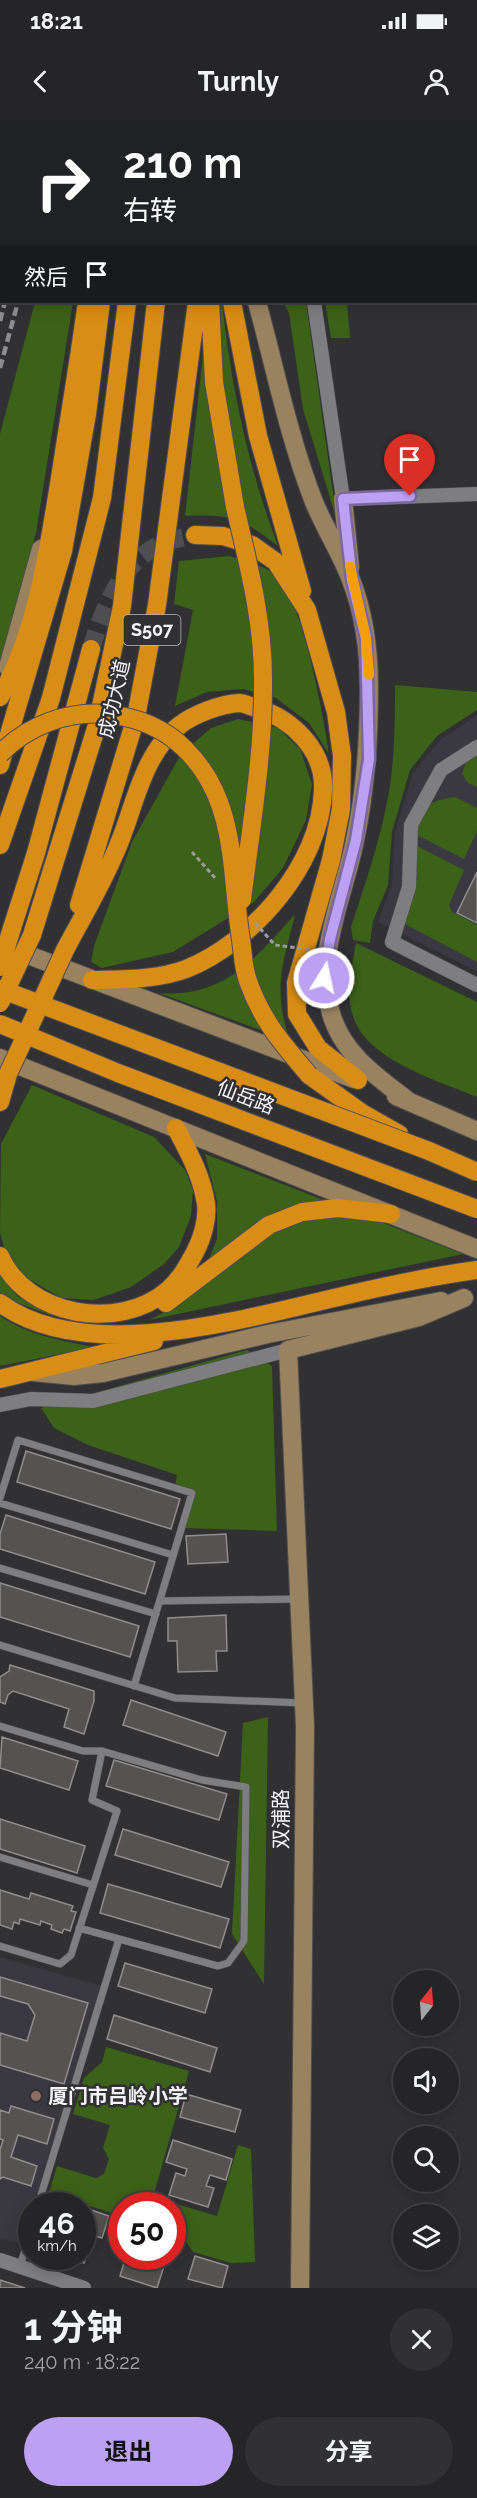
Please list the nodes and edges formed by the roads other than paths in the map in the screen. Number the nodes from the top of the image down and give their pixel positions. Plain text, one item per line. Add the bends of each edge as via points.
1 (81, 303) edge
2 (87, 303) edge
3 (100, 303) edge
4 (127, 303) edge
5 (156, 303) edge
6 (197, 303) edge
7 (210, 303) edge
8 (232, 303) edge
9 (257, 303) edge
10 (314, 303) edge
11 (477, 494) edge
12 (343, 499) junction
13 (195, 535) tunnel mouth
14 (352, 580) junction
15 (307, 610) junction
16 (91, 649) tunnel mouth
17 (0, 697) edge
18 (477, 747) edge
19 (0, 754) edge
20 (0, 765) edge
21 (0, 845) edge
22 (243, 921) junction
23 (0, 944) edge
24 (65, 950) junction
25 (0, 967) edge
26 (92, 980) junction
27 (477, 985) edge
28 (0, 989) edge
29 (0, 1004) edge
30 (0, 1024) edge
31 (3, 1073) edge
32 (358, 1080) junction
33 (407, 1100) junction
34 (0, 1102) edge
35 (176, 1128) junction
36 (477, 1131) edge
37 (429, 1151) junction
38 (477, 1172) edge
39 (477, 1209) edge
40 (390, 1214) junction
41 (477, 1249) edge
42 (0, 1256) edge
43 (477, 1270) edge
44 (471, 1298) edge
45 (0, 1303) edge
46 (213, 1326) junction
47 (55, 1329) junction
48 (288, 1350) junction
49 (28, 1371) junction
50 (0, 1379) edge
51 (0, 1405) edge
52 (0, 1498) edge
53 (0, 1503) edge
54 (173, 1555) junction
55 (0, 1568) edge
56 (299, 1599) junction
57 (160, 1601) junction
58 (156, 1614) junction
59 (0, 1645) edge
60 (134, 1686) junction
61 (304, 1703) junction
62 (0, 1726) edge
63 (102, 1751) junction
64 (0, 1857) edge
65 (93, 1885) junction
66 (80, 1928) junction
67 (119, 1939) junction
68 (0, 1946) edge
69 (42, 2192) edge
70 (0, 2259) edge
71 (18, 2265) edge
72 (32, 2270) edge
73 (84, 2288) edge
74 (300, 2288) edge

1 - 17 main road via 42,544
2 - 17 highway via 51,533 25,640
3 - 20 highway via 87,414 63,551
4 - 21 highway via 102,498 51,698
5 - 29 highway, 成功大道 / S507, bridge via 122,606 97,725 32,935
6 - 24 highway, 成功大道 / S507 via 157,605 136,717
7 - 22 highway, bridge via 214,382 256,605 263,677 261,739
8 - 15 highway via 258,436
9 - 14 main road via 284,409 314,502
10 - 12 street
11 - 12 street
12 - 14 main road
13 - 15 highway via 223,536 252,545 276,562
14 - 33 main road via 366,638 369,759 356,840 324,978 331,1014 344,1042 362,1065
15 - 32 highway via 336,712 342,756 341,809 331,860 296,983 297,1014 318,1048
16 - 25 highway, bridge via 36,853
18 - 27 street via 441,770 411,825 409,887 392,942
19 - 22 highway, bridge via 32,729 90,713 120,715 154,726 177,741 200,763 218,795 229,831
22 - 37 highway, bridge via 247,978 267,1025 309,1075 362,1113
23 - 26 main road
24 - 26 highway via 115,853 158,749 180,725 206,712 240,703 273,713 304,736 319,764 323,789 318,822 300,866 281,896 254,925 222,949 185,969 144,978
24 - 31 highway, 成功大道 / S507, bridge
26 - 32 main road
28 - 37 highway, 仙岳路, bridge
30 - 39 highway, 仙岳路, bridge via 117,1073
31 - 34 highway, 成功大道
31 - 35 main road
32 - 33 main road
33 - 36 main road
35 - 40 main road
35 - 42 highway via 199,1170 207,1207 201,1240 187,1268 168,1289 144,1305 101,1315 58,1308 21,1289
37 - 38 highway, 仙岳路, bridge
40 - 41 main road
40 - 47 highway via 338,1208 302,1212 269,1225 166,1303 132,1321 105,1327
43 - 46 highway via 412,1280
44 - 48 main road via 419,1317
44 - 49 main road via 415,1304 103,1373 74,1376
45 - 47 highway
46 - 47 highway via 117,1335
46 - 49 highway
48 - 51 street via 93,1401 31,1399
48 - 56 main road, 双浦路
49 - 50 highway
52 - 54 lane via 18,1440 192,1493
53 - 54 lane
54 - 57 lane
55 - 58 lane
56 - 57 lane
56 - 61 main road, 双浦路
57 - 58 lane
58 - 60 lane
59 - 60 lane
60 - 61 lane via 175,1698
61 - 74 main road, 双浦路
62 - 63 lane via 83,1751
63 - 65 lane via 92,1800 117,1811
63 - 67 lane via 202,1780 246,1787 244,1941 236,1955 218,1966
64 - 65 lane
65 - 66 lane
66 - 67 lane
66 - 68 lane via 71,1955 60,1964
67 - 69 lane
70 - 71 street
72 - 73 street

